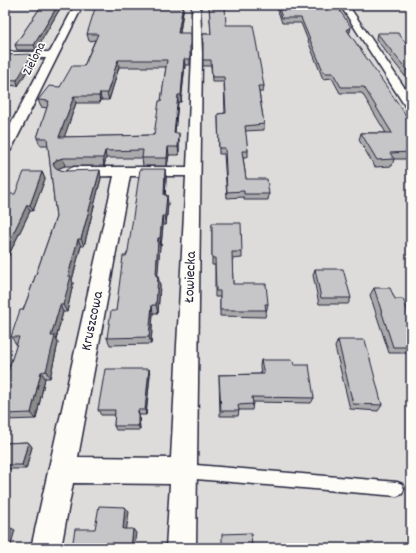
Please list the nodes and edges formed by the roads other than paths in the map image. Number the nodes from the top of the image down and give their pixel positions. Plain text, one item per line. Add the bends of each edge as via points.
1 (79, 5) edge
2 (196, 5) edge
3 (344, 5) edge
4 (5, 55) edge
5 (52, 55) junction
6 (411, 106) edge
7 (5, 148) edge
8 (194, 171) junction
9 (65, 172) edge
10 (123, 172) junction
11 (62, 470) junction
12 (184, 471) junction
13 (397, 489) dead end
14 (46, 548) edge
15 (181, 548) edge

1 - 5 street, Zielona
2 - 8 street, Łowiecka
3 - 6 street
4 - 5 street
5 - 7 street, Zielona
8 - 10 street
8 - 12 street, Łowiecka
9 - 10 street
10 - 11 street, Kruszcowa
11 - 12 street
11 - 14 street, Kruszcowa
12 - 13 lane
12 - 15 street, Łowiecka

